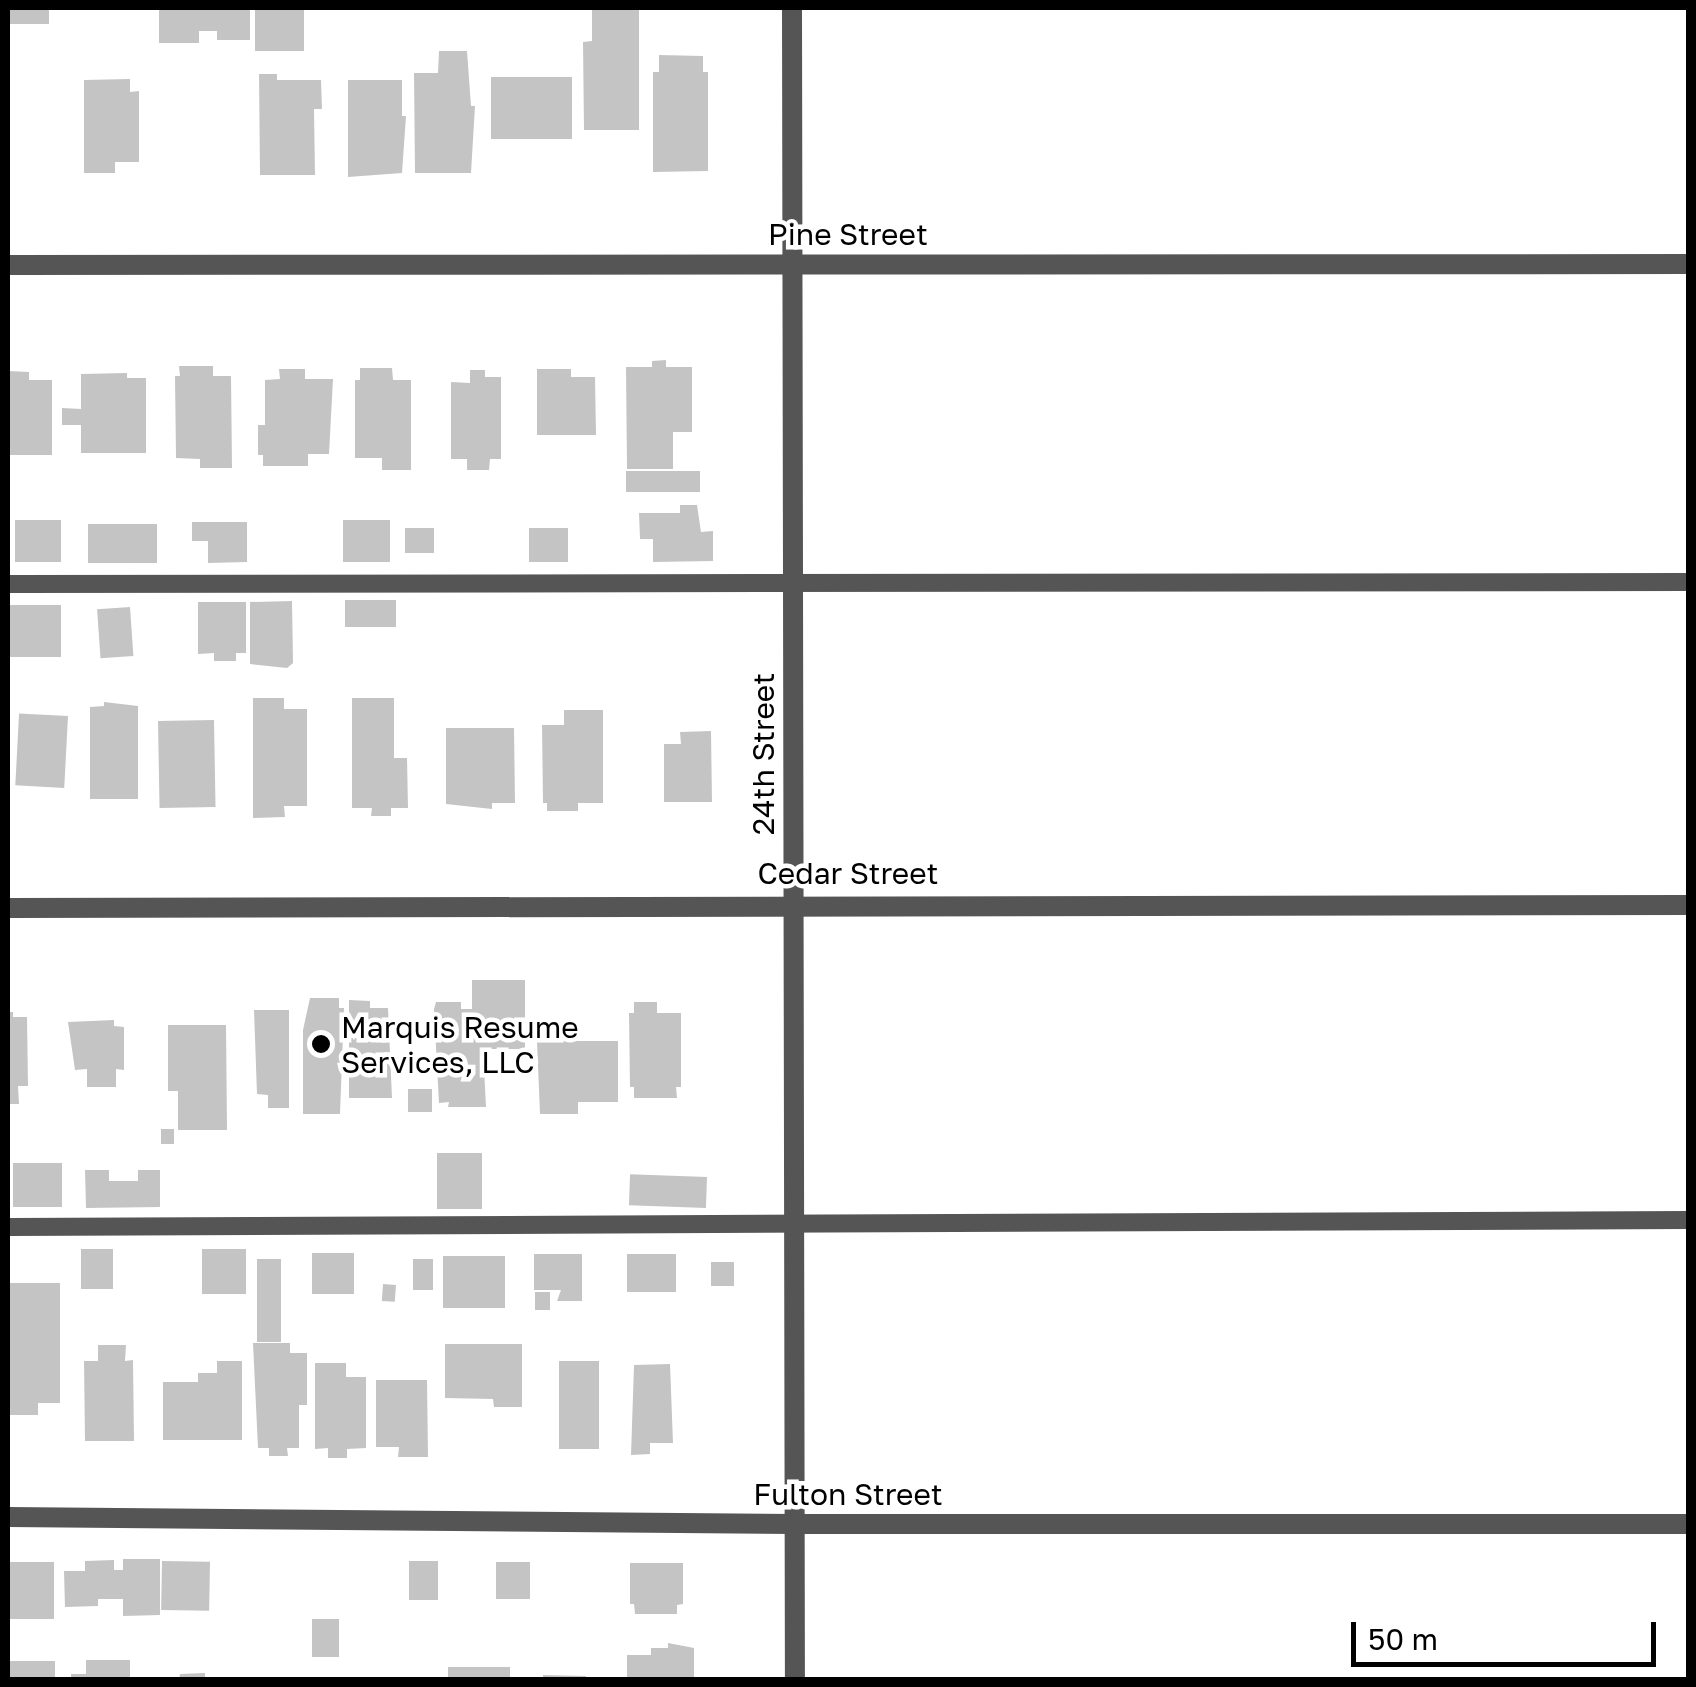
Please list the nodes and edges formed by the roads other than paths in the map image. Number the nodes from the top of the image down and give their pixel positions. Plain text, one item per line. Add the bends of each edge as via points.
1 (792, 8) edge
2 (792, 264) junction
3 (1688, 264) edge
4 (8, 265) edge
5 (793, 582) junction
6 (1688, 582) edge
7 (8, 584) edge
8 (794, 903) junction
9 (1688, 905) edge
10 (8, 908) edge
11 (1688, 1220) edge
12 (794, 1223) junction
13 (8, 1227) edge
14 (8, 1517) edge
15 (794, 1524) junction
16 (1688, 1524) edge
17 (794, 1680) edge

1 - 2 street, 24th Street
2 - 3 street, Pine Street
2 - 4 street, Pine Street
2 - 5 street, 24th Street
5 - 6 lane
5 - 7 lane
5 - 8 street, 24th Street
8 - 9 street, Cedar Street
8 - 10 street, Cedar Street
8 - 12 street, 24th Street
11 - 12 lane
12 - 13 lane
12 - 15 street, 24th Street
14 - 15 street, Fulton Street
15 - 16 street, Fulton Street
15 - 17 street, 24th Street

